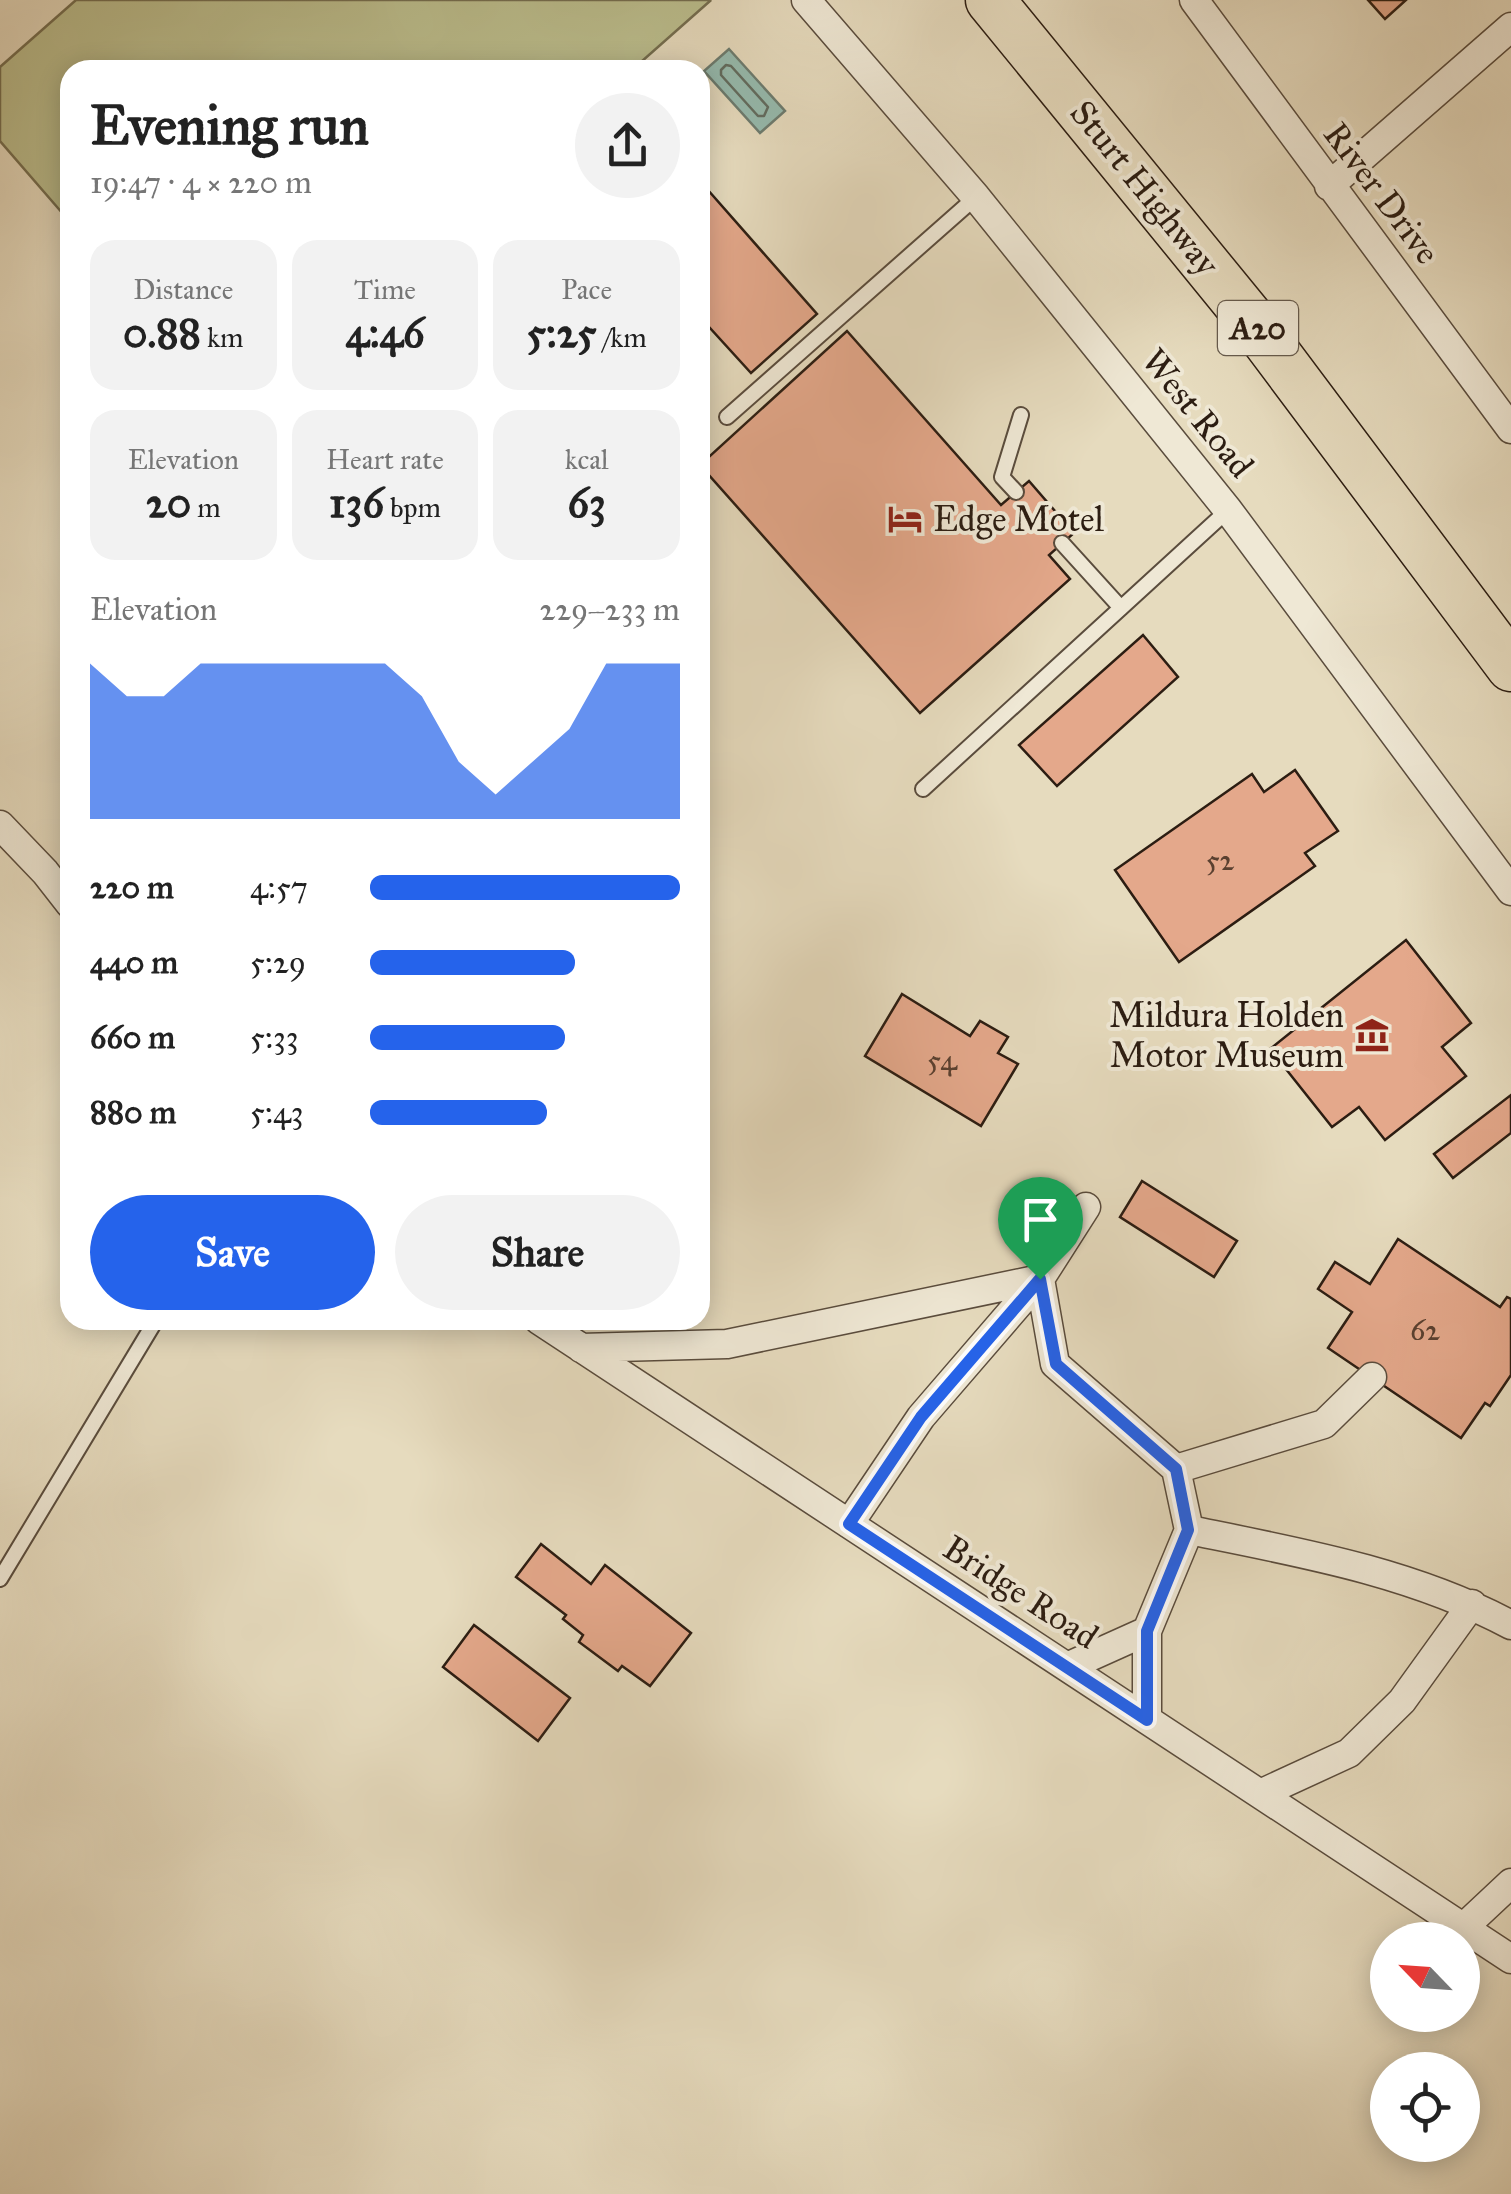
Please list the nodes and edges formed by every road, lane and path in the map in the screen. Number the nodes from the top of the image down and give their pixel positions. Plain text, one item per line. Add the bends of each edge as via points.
1 (806, 0) edge
2 (990, 0) edge
3 (1194, 0) edge
4 (1511, 27) edge
5 (1329, 186) junction
6 (976, 197) junction
7 (1020, 414) dead end
8 (726, 417) dead end
9 (1511, 430) edge
10 (1016, 492) dead end
11 (1228, 510) junction
12 (1062, 543) dead end
13 (1121, 608) junction
14 (1511, 668) edge
15 (923, 789) dead end
16 (0, 825) edge
17 (60, 891) edge
18 (1511, 891) edge
19 (1086, 1207) dead end
20 (1040, 1279) junction
21 (150, 1330) edge
22 (554, 1330) edge
23 (581, 1348) junction
24 (1372, 1377) dead end
25 (1176, 1469) junction
26 (849, 1524) junction
27 (1188, 1530) junction
28 (0, 1579) edge
29 (1472, 1604) junction
30 (1511, 1625) edge
31 (1147, 1631) junction
32 (1067, 1667) junction
33 (1147, 1720) junction
34 (1260, 1794) junction
35 (1511, 1882) edge
36 (1455, 1922) edge
37 (1470, 1922) edge
38 (1480, 1939) edge
39 (1511, 1959) edge

1 - 6 street, West Road
2 - 14 highway, Sturt Highway / A20 via 1248,316
3 - 5 street, River Drive
4 - 5 street
5 - 9 street, River Drive
6 - 8 lane
6 - 11 street, West Road
7 - 10 lane via 1002,477
11 - 13 lane
11 - 18 street, West Road
12 - 13 lane
13 - 15 lane
16 - 17 street
19 - 20 street
20 - 23 street via 727,1344
20 - 25 street via 1056,1364
20 - 26 street via 921,1417
21 - 28 lane
22 - 23 street, Bridge Road
23 - 26 street, Bridge Road
24 - 25 street via 1324,1424
25 - 27 street
26 - 32 street, Bridge Road
27 - 29 street via 1327,1557
27 - 31 street
29 - 30 street
29 - 34 street via 1402,1701 1349,1753
31 - 32 street
31 - 33 street
32 - 33 street, Bridge Road
33 - 34 street, Bridge Road
34 - 36 street, Bridge Road
35 - 37 street
38 - 39 street, Bridge Road

